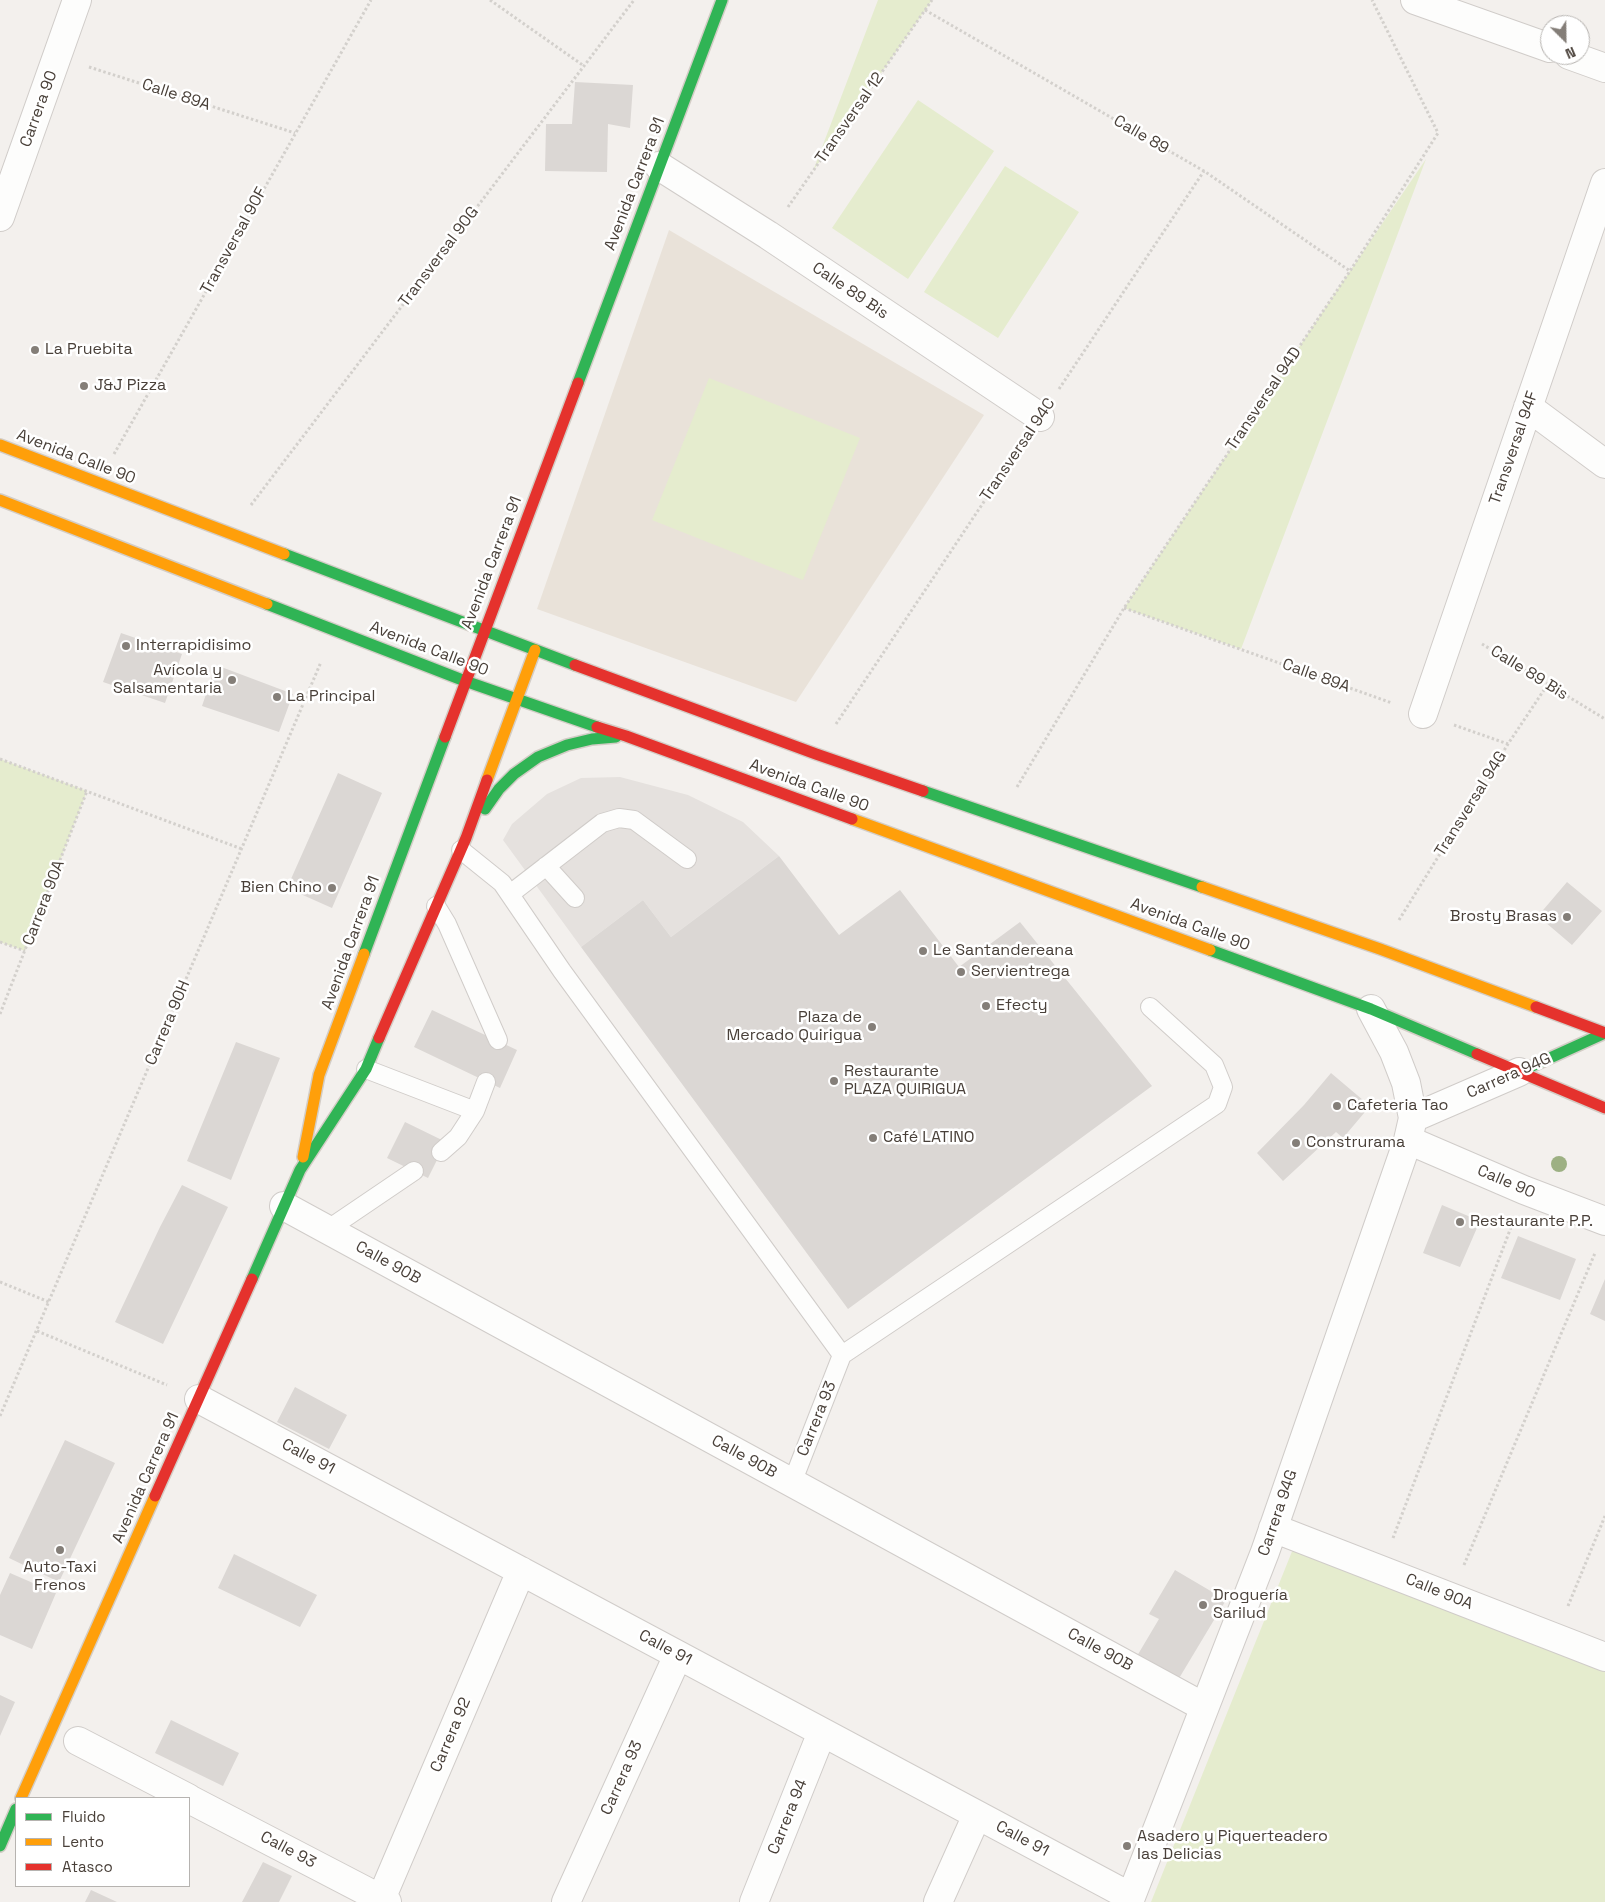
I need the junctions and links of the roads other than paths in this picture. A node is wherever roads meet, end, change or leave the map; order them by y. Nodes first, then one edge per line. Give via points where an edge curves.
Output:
1 (77, 0) edge
2 (722, 0) edge
3 (1415, 0) edge
4 (1540, 44) edge
5 (1590, 63) edge
6 (1605, 68) edge
7 (659, 166) junction
8 (1605, 183) edge
9 (0, 217) edge
10 (1528, 407) junction
11 (1040, 418) road end
12 (0, 445) edge
13 (1605, 464) edge
14 (0, 500) edge
15 (484, 631) junction
16 (535, 650) junction
17 (465, 681) junction
18 (517, 700) junction
19 (1422, 714) road end
20 (626, 736) junction
21 (464, 844) junction
22 (687, 859) dead end
23 (546, 866) junction
24 (510, 894) junction
25 (575, 898) dead end
26 (436, 906) junction
27 (1150, 1007) dead end
28 (1371, 1009) junction
29 (1605, 1033) edge
30 (498, 1040) dead end
31 (366, 1069) junction
32 (1519, 1072) junction
33 (486, 1082) dead end
34 (1605, 1108) edge
35 (475, 1111) junction
36 (1411, 1129) junction
37 (441, 1152) dead end
38 (300, 1170) junction
39 (414, 1171) dead end
40 (284, 1206) junction
41 (1605, 1221) edge
42 (327, 1230) junction
43 (842, 1355) junction
44 (200, 1399) junction
45 (792, 1483) junction
46 (1274, 1528) junction
47 (521, 1571) junction
48 (678, 1655) junction
49 (1605, 1657) edge
50 (1204, 1707) junction
51 (822, 1732) junction
52 (78, 1741) dead end
53 (21, 1797) edge
54 (186, 1797) edge
55 (190, 1799) edge
56 (15, 1811) edge
57 (977, 1815) junction
58 (0, 1846) edge
59 (1130, 1900) edge
60 (384, 1901) edge
61 (566, 1902) edge
62 (754, 1902) edge
63 (938, 1902) edge

1 - 9 street, Carrera 90
2 - 7 main road, Avenida Carrera 91
3 - 4 street
5 - 6 street
7 - 11 street, Calle 89 Bis via 768,235
7 - 15 main road, Avenida Carrera 91
8 - 10 street, Transversal 94F
10 - 13 street
10 - 19 street, Transversal 94F
12 - 15 main road, Avenida Calle 90
14 - 17 main road, Avenida Calle 90
15 - 16 main road, Avenida Calle 90
15 - 17 main road, Avenida Carrera 91
16 - 18 main road, Avenida Carrera 91
16 - 29 main road, Avenida Calle 90 via 816,754 1380,949
17 - 18 main road, Avenida Calle 90
17 - 38 main road, Avenida Carrera 91 via 319,1074
18 - 20 main road, Avenida Calle 90
18 - 21 main road, Avenida Carrera 91
20 - 21 main road via 566,745 538,757 499,789
20 - 28 main road, Avenida Calle 90
21 - 24 lane
21 - 26 main road, Avenida Carrera 91
22 - 23 lane via 634,820 619,818 602,823
23 - 24 lane
23 - 25 lane
24 - 43 lane via 568,979
26 - 30 lane via 448,924
26 - 31 main road, Avenida Carrera 91
27 - 43 lane via 1214,1065 1223,1087 1217,1104
28 - 32 main road, Avenida Calle 90
28 - 36 street via 1406,1083
29 - 32 main road, Carrera 94G
31 - 35 lane
31 - 38 main road, Avenida Carrera 91
32 - 34 main road, Avenida Calle 90
32 - 36 street, Carrera 94G
33 - 35 lane
35 - 37 lane via 458,1137
36 - 41 street, Calle 90 via 1524,1190
36 - 46 street, Carrera 94G
38 - 40 main road, Avenida Carrera 91
39 - 42 lane
40 - 42 street, Calle 90B
40 - 44 main road, Avenida Carrera 91
42 - 45 street, Calle 90B
43 - 45 lane, Carrera 93
44 - 47 street, Calle 91
44 - 53 main road, Avenida Carrera 91
45 - 50 street, Calle 90B
46 - 49 street, Calle 90A
46 - 50 street, Carrera 94G
47 - 48 street, Calle 91
47 - 60 street, Carrera 92
48 - 51 street, Calle 91
48 - 61 street, Carrera 93
50 - 59 street, Carrera 94G
51 - 57 street, Calle 91
51 - 62 street, Carrera 94
52 - 54 street, Calle 93
55 - 60 street, Calle 93
56 - 58 main road
57 - 59 street, Calle 91
57 - 63 street

